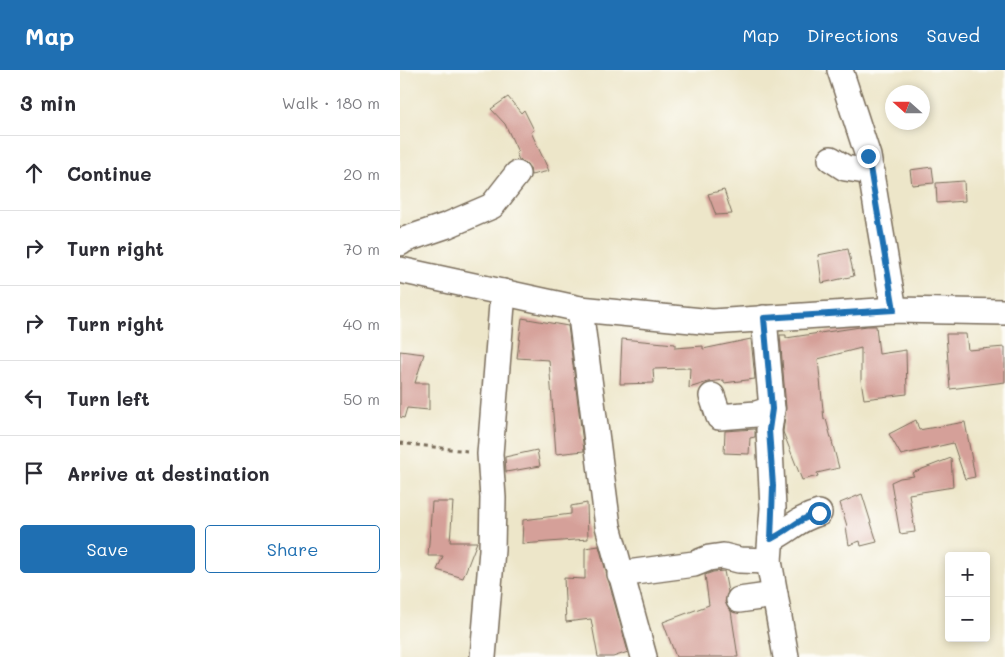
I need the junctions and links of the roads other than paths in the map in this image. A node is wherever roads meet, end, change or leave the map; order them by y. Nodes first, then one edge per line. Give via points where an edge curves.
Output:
1 (840, 70) edge
2 (831, 159) dead end
3 (872, 172) junction
4 (517, 174) dead end
5 (400, 243) edge
6 (400, 270) edge
7 (503, 292) junction
8 (580, 309) junction
9 (894, 310) junction
10 (1005, 312) edge
11 (764, 318) junction
12 (712, 396) dead end
13 (772, 409) junction
14 (819, 513) dead end
15 (770, 550) junction
16 (620, 574) junction
17 (776, 596) junction
18 (739, 600) dead end
19 (483, 657) edge
20 (644, 657) edge
21 (786, 657) edge

1 - 3 street
2 - 3 street via 845,168
3 - 9 street
4 - 5 street via 492,206
6 - 7 street
7 - 8 street
7 - 19 street via 490,454 492,550
8 - 11 street via 712,322
8 - 16 street via 608,526
9 - 10 street
9 - 11 street
11 - 13 street
12 - 13 street via 719,417 756,414
13 - 15 street via 769,430 773,486
14 - 15 street via 791,525
15 - 16 street via 739,560 723,556 694,564
15 - 17 street
16 - 20 street
17 - 18 street
17 - 21 street

